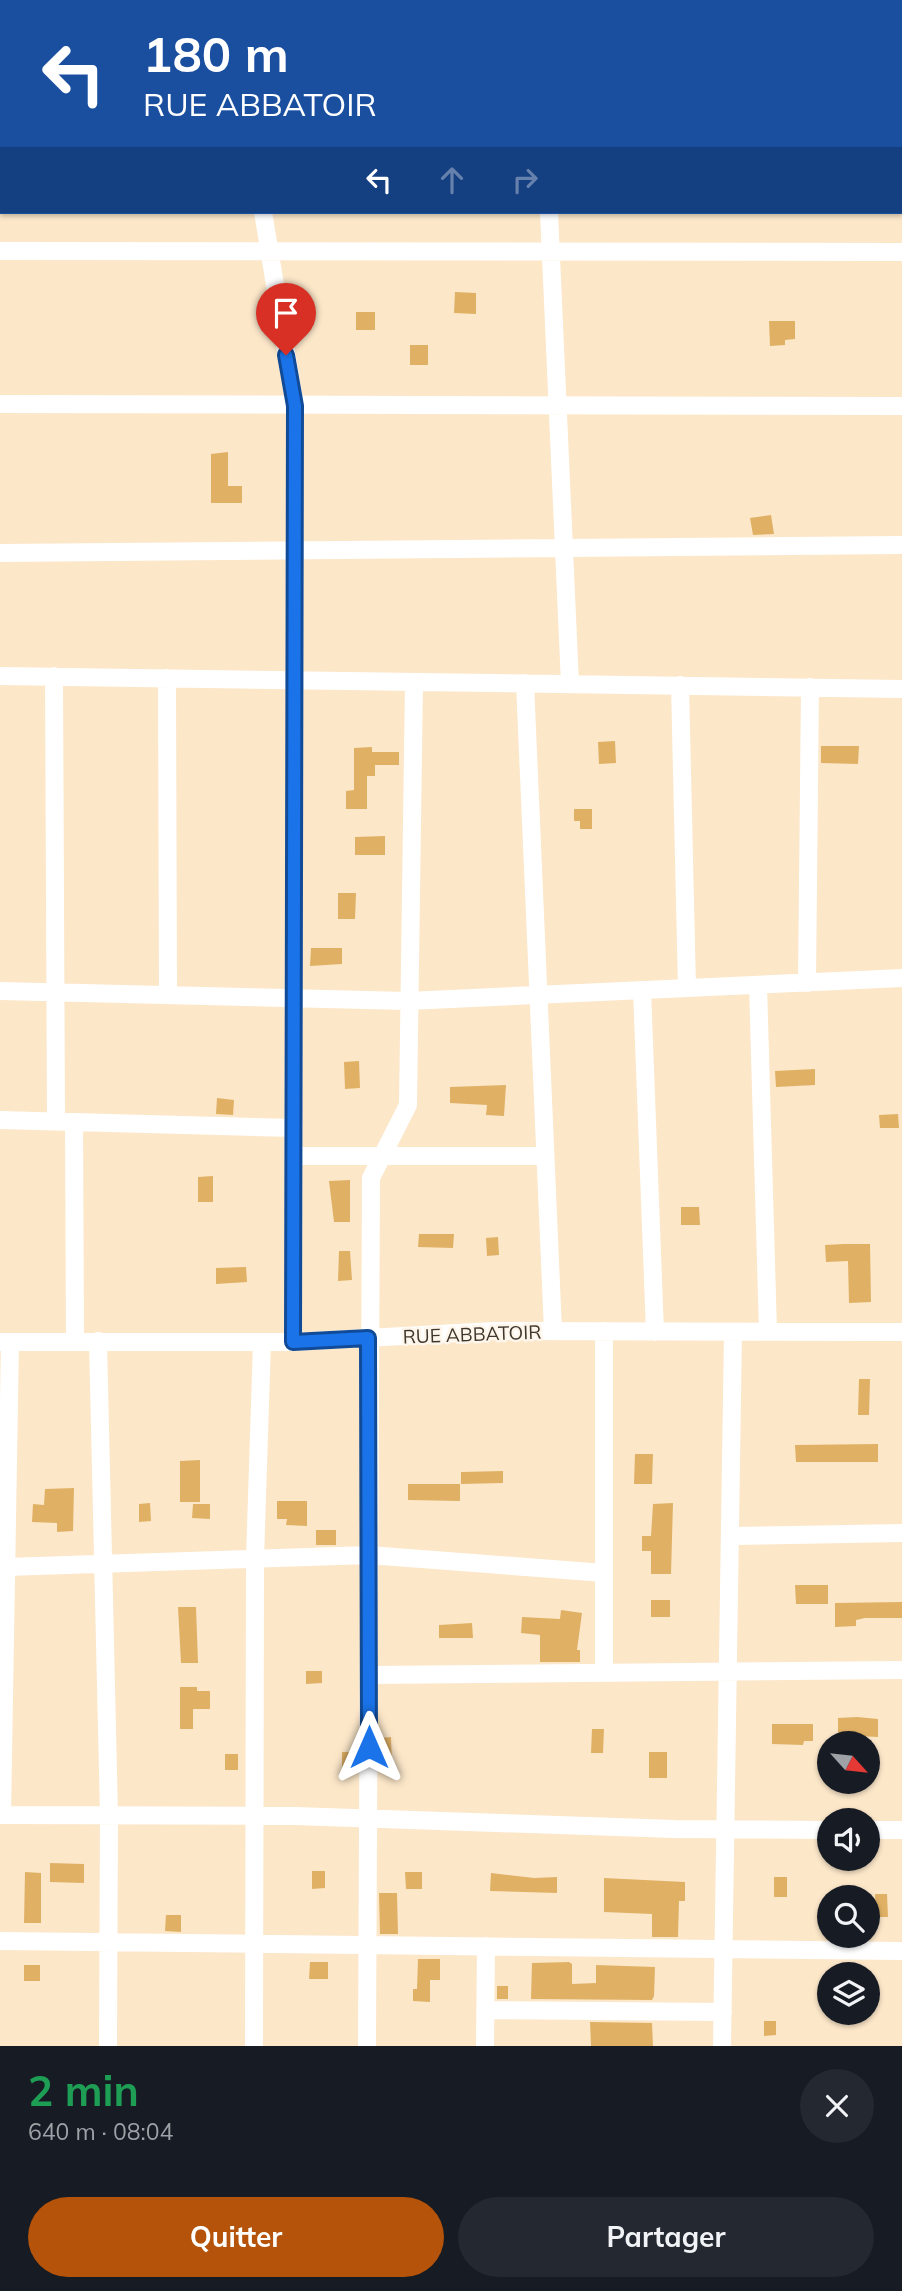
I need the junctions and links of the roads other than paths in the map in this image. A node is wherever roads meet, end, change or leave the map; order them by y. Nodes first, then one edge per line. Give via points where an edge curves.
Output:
1 (263, 214) edge
2 (549, 214) edge
3 (0, 251) edge
4 (902, 252) edge
5 (551, 253) junction
6 (268, 254) junction
7 (0, 404) edge
8 (295, 406) junction
9 (558, 406) junction
10 (902, 406) edge
11 (902, 545) edge
12 (564, 548) junction
13 (295, 550) junction
14 (0, 553) edge
15 (0, 676) edge
16 (54, 676) junction
17 (167, 678) junction
18 (295, 680) junction
19 (414, 682) junction
20 (526, 683) junction
21 (570, 684) junction
22 (680, 685) junction
23 (810, 687) junction
24 (902, 689) edge
25 (902, 978) edge
26 (807, 983) junction
27 (758, 985) junction
28 (687, 988) junction
29 (642, 990) junction
30 (0, 991) edge
31 (55, 992) junction
32 (168, 995) junction
33 (537, 995) junction
34 (294, 998) junction
35 (408, 1001) junction
36 (0, 1119) edge
37 (65, 1121) junction
38 (294, 1128) junction
39 (294, 1156) junction
40 (382, 1156) junction
41 (544, 1156) junction
42 (553, 1331) junction
43 (604, 1331) junction
44 (655, 1332) junction
45 (733, 1332) junction
46 (768, 1332) junction
47 (902, 1332) edge
48 (368, 1338) junction
49 (75, 1341) junction
50 (98, 1341) junction
51 (5, 1342) edge
52 (262, 1342) junction
53 (293, 1342) junction
54 (4, 1471) edge
55 (902, 1533) edge
56 (730, 1536) junction
57 (369, 1555) junction
58 (254, 1559) junction
59 (103, 1563) junction
60 (6, 1567) junction
61 (604, 1573) junction
62 (3, 1586) edge
63 (902, 1670) edge
64 (728, 1671) junction
65 (604, 1673) junction
66 (369, 1675) junction
67 (2, 1697) edge
68 (1, 1815) edge
69 (109, 1815) junction
70 (254, 1816) junction
71 (369, 1819) junction
72 (726, 1829) junction
73 (817, 1830) edge
74 (880, 1830) edge
75 (902, 1830) edge
76 (0, 1941) edge
77 (109, 1942) junction
78 (254, 1944) junction
79 (368, 1945) junction
80 (486, 1946) junction
81 (724, 1949) junction
82 (902, 1951) edge
83 (485, 2010) junction
84 (723, 2012) junction
85 (108, 2046) edge
86 (254, 2046) edge
87 (367, 2046) edge
88 (485, 2046) edge
89 (723, 2046) edge

1 - 6 street
2 - 5 street
3 - 6 street
4 - 5 street
5 - 6 street
5 - 9 street
6 - 8 street
7 - 8 street
8 - 9 street
8 - 13 street
9 - 10 street
9 - 12 street
11 - 12 street
12 - 13 street
12 - 21 street
13 - 14 street
13 - 18 street
15 - 16 street
16 - 17 street
16 - 31 street
17 - 18 street
17 - 32 street
18 - 19 street
18 - 34 street
19 - 20 street
19 - 35 street
20 - 21 street
20 - 33 street
21 - 22 street
22 - 23 street
22 - 28 street
23 - 24 street
23 - 26 street
25 - 26 street
26 - 27 street
27 - 28 street
27 - 46 street
28 - 29 street
29 - 33 street
29 - 44 street
30 - 31 street
31 - 32 street
31 - 37 street
32 - 34 street
33 - 35 street
33 - 41 street
34 - 35 street
34 - 38 street
35 - 40 street via 408,1105
36 - 37 street
37 - 38 street
37 - 49 street
38 - 39 street
39 - 40 street
39 - 53 street
40 - 41 street
40 - 48 street via 371,1178
41 - 42 street
42 - 43 street, RUE ABBATOIR
42 - 48 street, RUE ABBATOIR
43 - 44 street, RUE ABBATOIR
43 - 61 street
44 - 45 street, RUE ABBATOIR
45 - 46 street, RUE ABBATOIR
45 - 56 street
46 - 47 street, RUE ABBATOIR
48 - 53 street, RUE ABBATOIR
48 - 57 street
49 - 50 street, RUE ABBATOIR
49 - 51 street, RUE ABBATOIR
50 - 52 street, RUE ABBATOIR
50 - 59 street
51 - 54 street
52 - 53 street, RUE ABBATOIR
52 - 58 street
54 - 60 street
55 - 56 street
56 - 64 street
57 - 58 street
57 - 61 street
57 - 66 street
58 - 59 street
58 - 70 street
59 - 60 street
59 - 69 street
60 - 62 street
61 - 65 street
62 - 67 street
63 - 64 street
64 - 65 street
64 - 72 street
65 - 66 street
66 - 71 street
67 - 68 street
68 - 69 street
69 - 70 street
69 - 77 street
70 - 71 street
70 - 78 street
71 - 72 street
71 - 79 street
72 - 73 street
72 - 81 street
74 - 75 street
76 - 77 street
77 - 78 street
77 - 85 street
78 - 79 street
78 - 86 street
79 - 80 street
79 - 87 street
80 - 81 street
80 - 83 street
81 - 82 street
81 - 84 street
83 - 84 street
83 - 88 street
84 - 89 street

